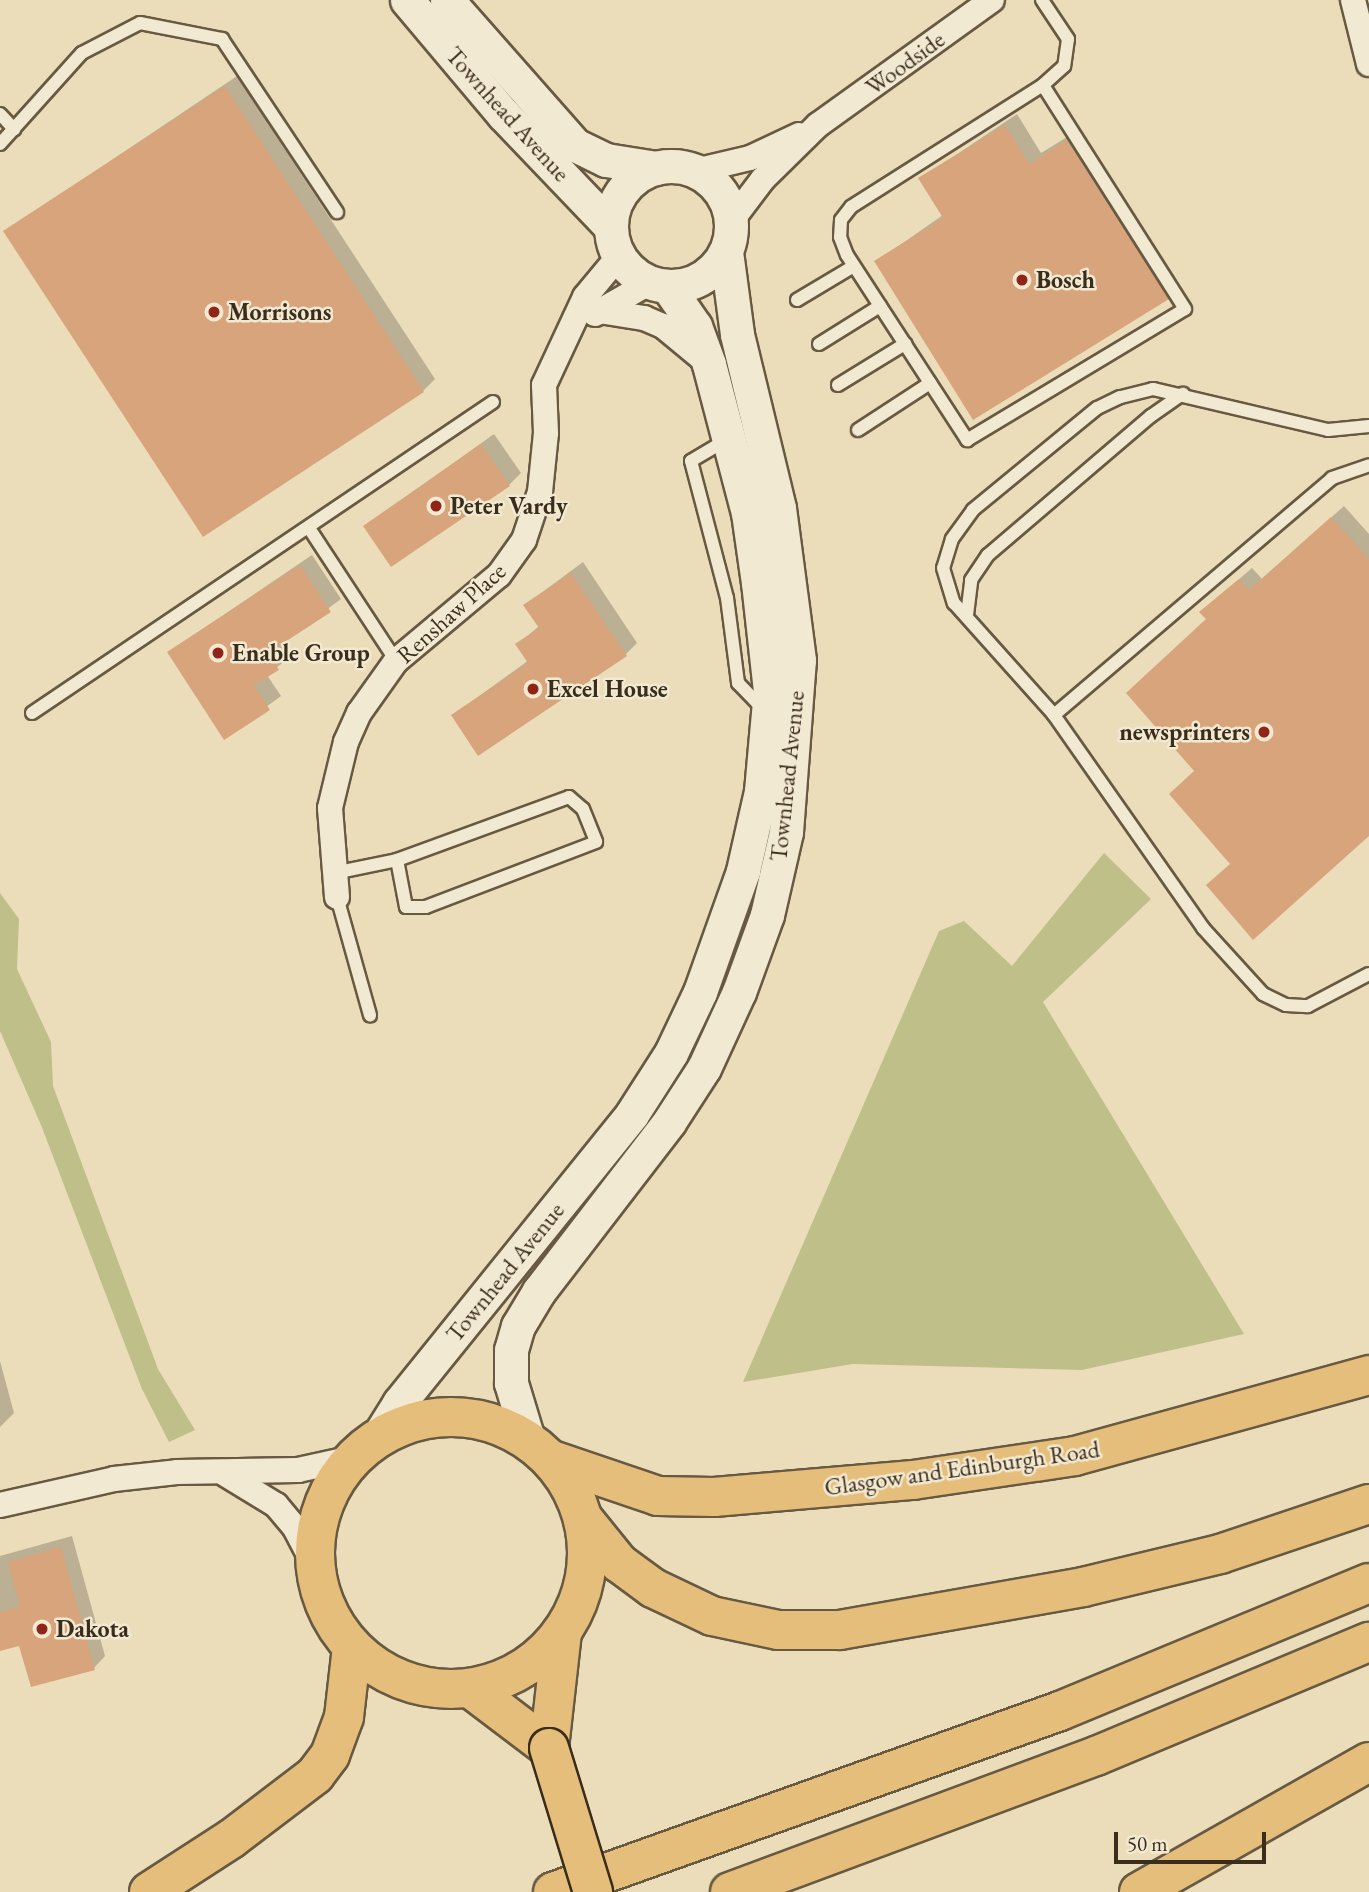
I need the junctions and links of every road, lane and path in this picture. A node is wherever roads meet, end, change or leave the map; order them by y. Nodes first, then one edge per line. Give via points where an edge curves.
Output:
1 (407, 0) edge
2 (447, 0) edge
3 (992, 0) edge
4 (1042, 0) edge
5 (1353, 0) edge
6 (1369, 64) edge
7 (1043, 85) junction
8 (0, 114) edge
9 (818, 125) junction
10 (14, 128) junction
11 (0, 144) edge
12 (656, 168) junction
13 (695, 171) junction
14 (337, 212) dead end
15 (729, 236) junction
16 (615, 242) junction
17 (854, 266) junction
18 (658, 285) junction
19 (797, 300) dead end
20 (880, 306) junction
21 (599, 311) junction
22 (570, 329) junction
23 (819, 344) dead end
24 (905, 344) junction
25 (709, 364) junction
26 (930, 383) junction
27 (838, 385) dead end
28 (1183, 394) junction
29 (493, 402) dead end
30 (1369, 426) edge
31 (858, 430) dead end
32 (1369, 466) edge
33 (309, 528) junction
34 (967, 615) junction
35 (396, 661) junction
36 (32, 713) dead end
37 (1054, 715) junction
38 (397, 860) junction
39 (336, 885) junction
40 (1369, 974) edge
41 (370, 1015) dead end
42 (1369, 1375) edge
43 (365, 1448) junction
44 (540, 1449) junction
45 (225, 1474) junction
46 (1369, 1504) edge
47 (0, 1505) edge
48 (585, 1521) junction
49 (316, 1568) junction
50 (1369, 1583) edge
51 (562, 1633) junction
52 (1369, 1642) edge
53 (352, 1647) junction
54 (470, 1688) junction
55 (549, 1748) junction
56 (1369, 1762) edge
57 (149, 1892) edge
58 (553, 1892) edge
59 (593, 1892) edge
60 (730, 1892) edge
61 (1139, 1892) edge

1 - 16 street, Townhead Avenue
2 - 12 street, Townhead Avenue via 575,145 606,160
3 - 9 street, Woodside
4 - 7 lane via 1068,39 1064,66
5 - 6 street
7 - 17 lane via 851,207 841,220 840,237
7 - 26 lane via 1185,309 967,440
8 - 10 lane
9 - 13 street, Woodside via 750,158
9 - 15 street, Woodside via 763,178
10 - 11 lane
10 - 14 lane via 82,53 140,23 222,39
12 - 13 street
12 - 16 street via 623,190
13 - 15 street via 720,191
15 - 18 street via 702,278
15 - 44 street, Townhead Avenue via 737,334 779,508 796,634 795,742 786,832 767,915 704,1068 518,1326 511,1350 511,1383
16 - 18 street
16 - 22 street, Renshaw Place
17 - 19 lane
17 - 20 lane
18 - 21 street
18 - 25 street, Townhead Avenue via 695,326
20 - 23 lane
20 - 24 lane
21 - 22 street
21 - 25 street via 663,326
22 - 35 street, Renshaw Place via 544,385 546,432 540,492 524,540 499,575
24 - 26 lane
24 - 27 lane
25 - 43 street, Townhead Avenue via 748,513 768,715 761,791 729,918 671,1053 632,1114
26 - 31 lane
28 - 30 lane via 1328,430
28 - 34 lane via 1150,416 988,555 971,580
28 - 34 lane via 1153,389 1097,408 973,510 952,539 943,568 947,591
29 - 33 lane
32 - 37 lane via 1332,478
33 - 35 lane
33 - 36 lane
34 - 37 lane
35 - 39 street, Renshaw Place via 359,713 346,742 330,808
37 - 40 lane via 1203,928 1263,994 1286,1005 1308,1006
38 - 38 lane via 569,797 583,809 596,842 426,906 406,907
38 - 39 lane
39 - 41 lane, Renshaw Place
42 - 44 highway, Glasgow and Edinburgh Road via 1075,1457 913,1480 715,1497 658,1496
43 - 44 highway, Glasgow and Edinburgh Road via 402,1425 453,1416 505,1426
43 - 45 street via 299,1469
43 - 49 highway via 322,1509
44 - 48 highway via 572,1489
45 - 47 street via 177,1472 114,1479
45 - 49 street via 276,1505 295,1528
46 - 48 highway via 1220,1554 1083,1587 840,1630 778,1630 712,1616 653,1588 619,1563
48 - 51 highway via 586,1579
49 - 53 highway via 327,1610
50 - 58 highway via 1060,1711
51 - 54 highway via 522,1670
51 - 55 highway
52 - 60 highway via 1096,1756
53 - 54 highway via 372,1664 406,1681 444,1689
53 - 57 highway via 344,1717 330,1755 316,1775 231,1839
54 - 55 highway
55 - 59 highway, bridge
56 - 61 highway

